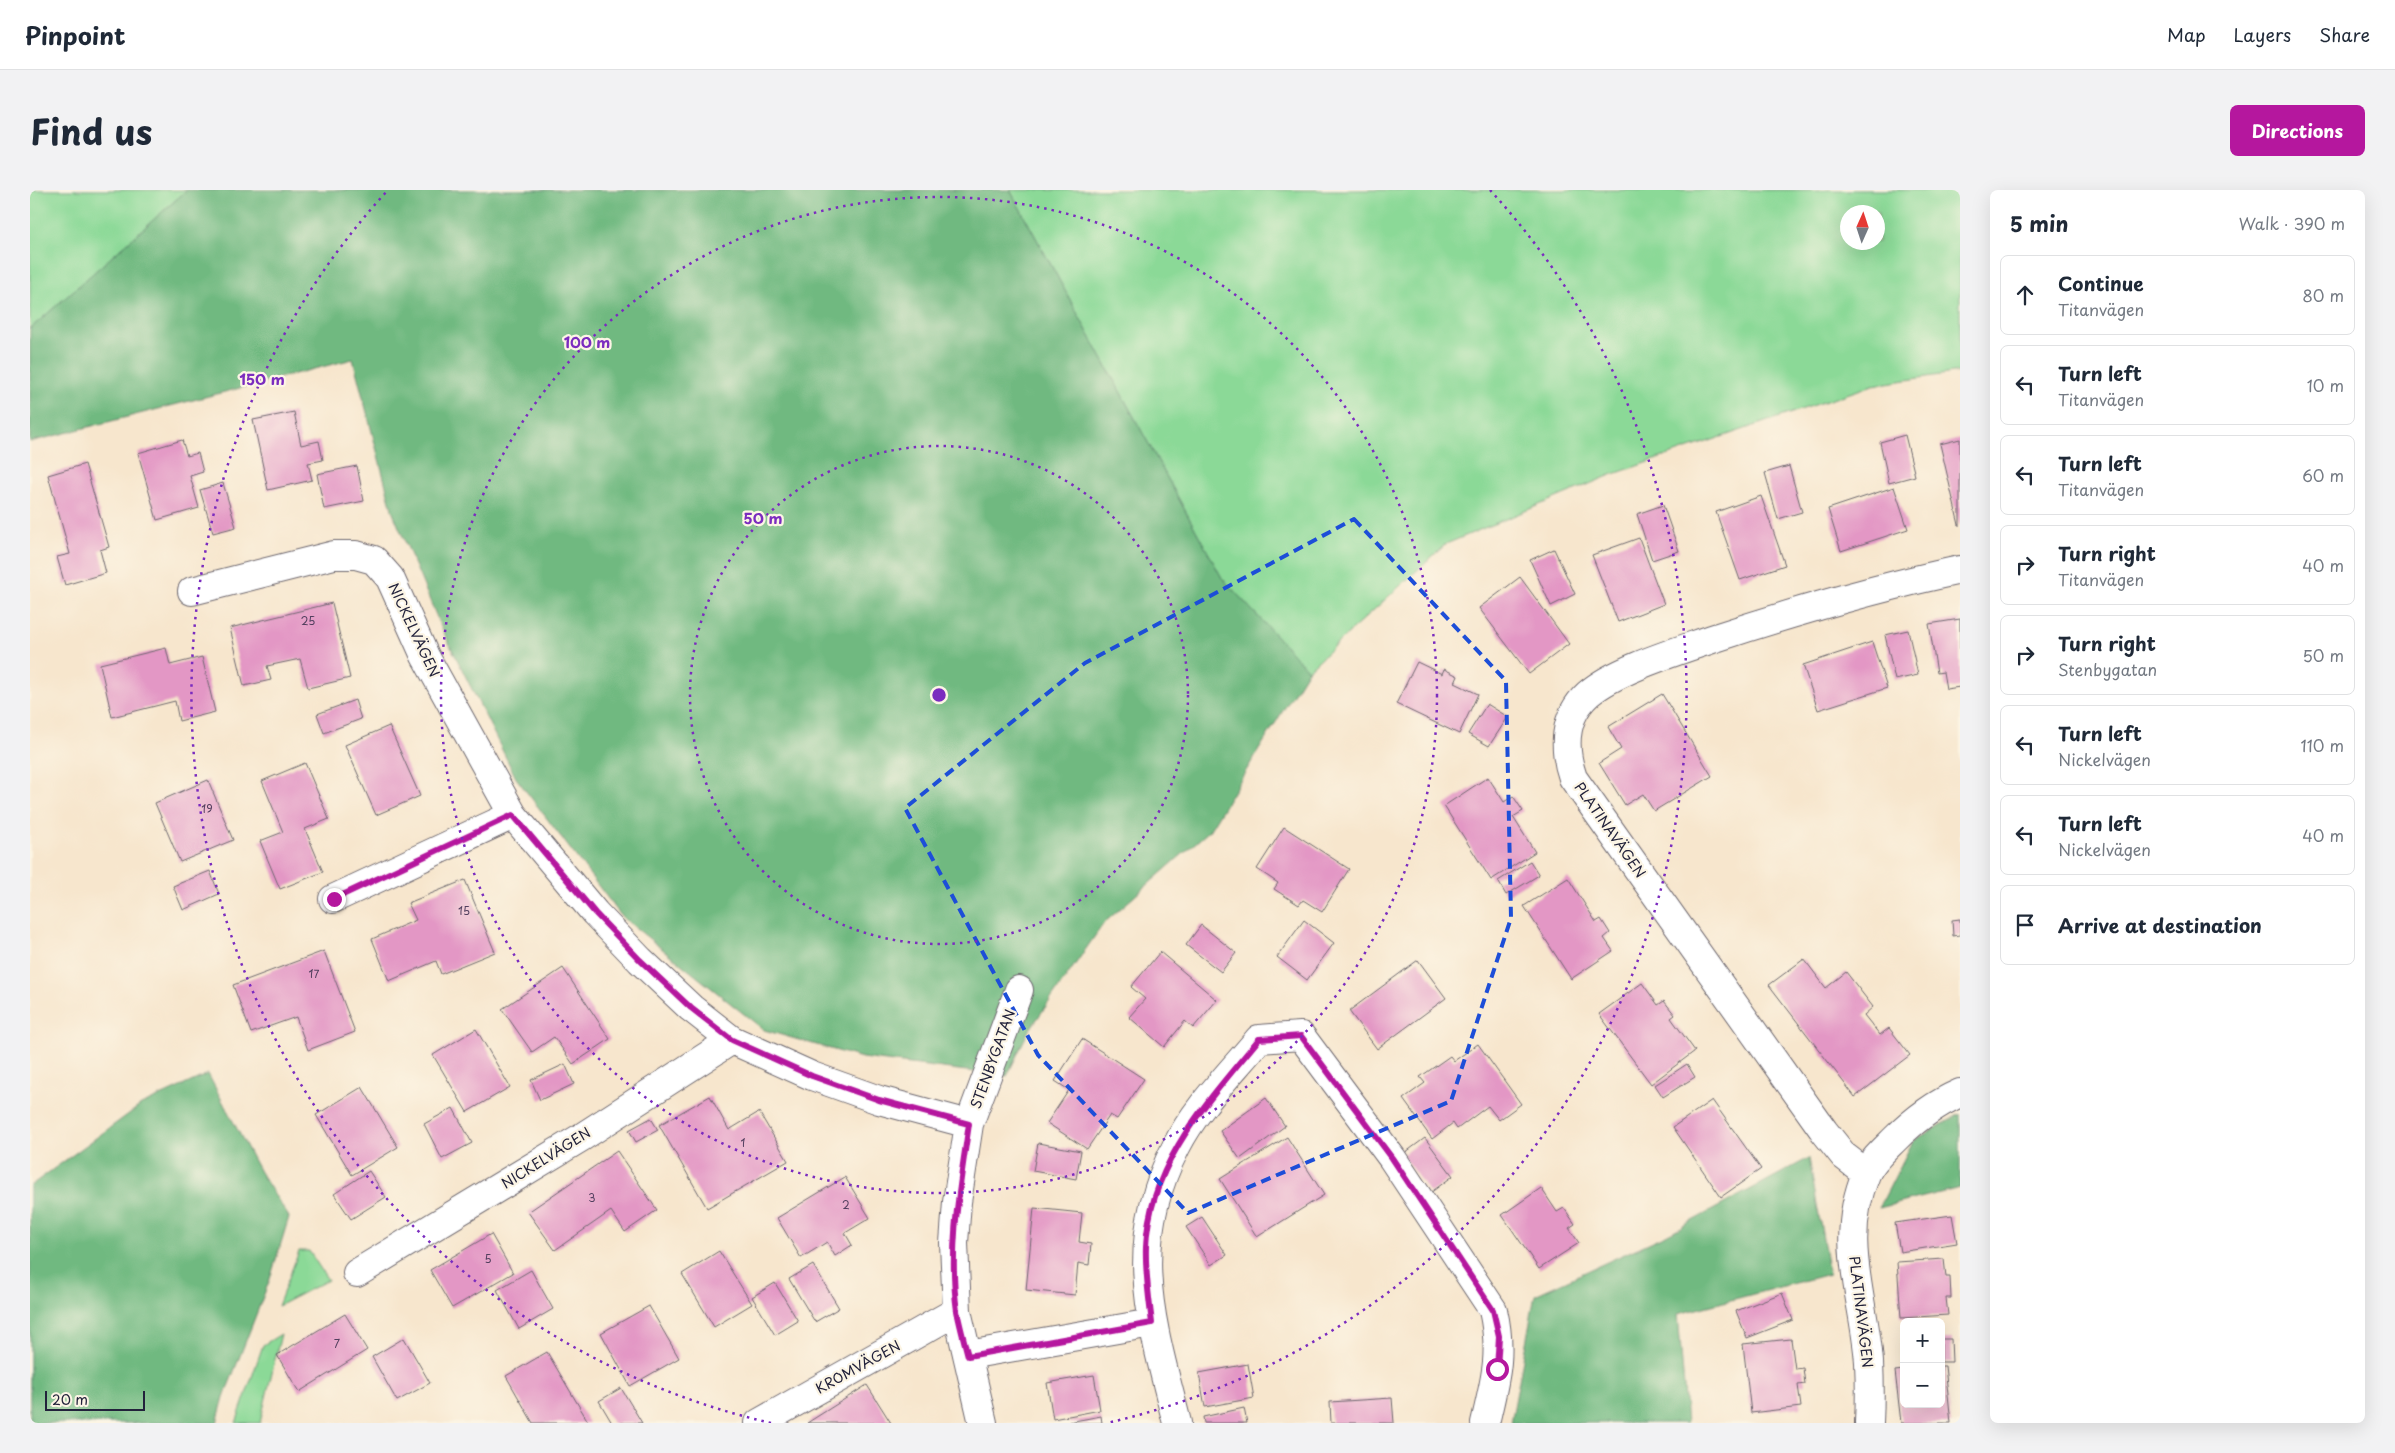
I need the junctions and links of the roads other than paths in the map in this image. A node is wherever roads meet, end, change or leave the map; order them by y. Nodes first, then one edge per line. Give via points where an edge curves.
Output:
1 (1960, 570) edge
2 (192, 591) dead end
3 (513, 815) junction
4 (334, 899) dead end
5 (1019, 990) dead end
6 (732, 1040) junction
7 (1960, 1093) edge
8 (969, 1124) junction
9 (1866, 1173) junction
10 (357, 1274) dead end
11 (957, 1311) junction
12 (1152, 1323) junction
13 (968, 1356) junction
14 (759, 1423) edge
15 (983, 1423) edge
16 (1177, 1423) edge
17 (1485, 1423) edge
18 (1870, 1423) edge

1 - 9 street, PLATINAVÄGEN via 1892,584 1817,605 1633,668 1588,694 1569,724 1566,742 1573,778 1824,1131 1844,1156
2 - 3 street, NICKELVÄGEN via 334,555 356,555 374,560 390,578 425,656
3 - 4 street
3 - 6 street, NICKELVÄGEN via 595,913 640,960 691,1008
5 - 8 street, STENBYGATAN
6 - 8 street, NICKELVÄGEN via 812,1076 879,1100
6 - 10 street, NICKELVÄGEN via 582,1137
7 - 9 street, PLATINAVÄGEN via 1908,1125
8 - 11 street, STENBYGATAN via 957,1202
9 - 18 street, PLATINAVÄGEN via 1857,1205 1853,1256 1869,1362
11 - 13 street, STENBYGATAN
11 - 14 street, KROMVÄGEN
12 - 13 street
12 - 16 street
12 - 17 street via 1146,1246 1152,1208 1176,1146 1196,1116 1259,1039 1301,1036 1392,1158 1493,1310 1499,1336 1497,1369
13 - 15 street, STENBYGATAN

